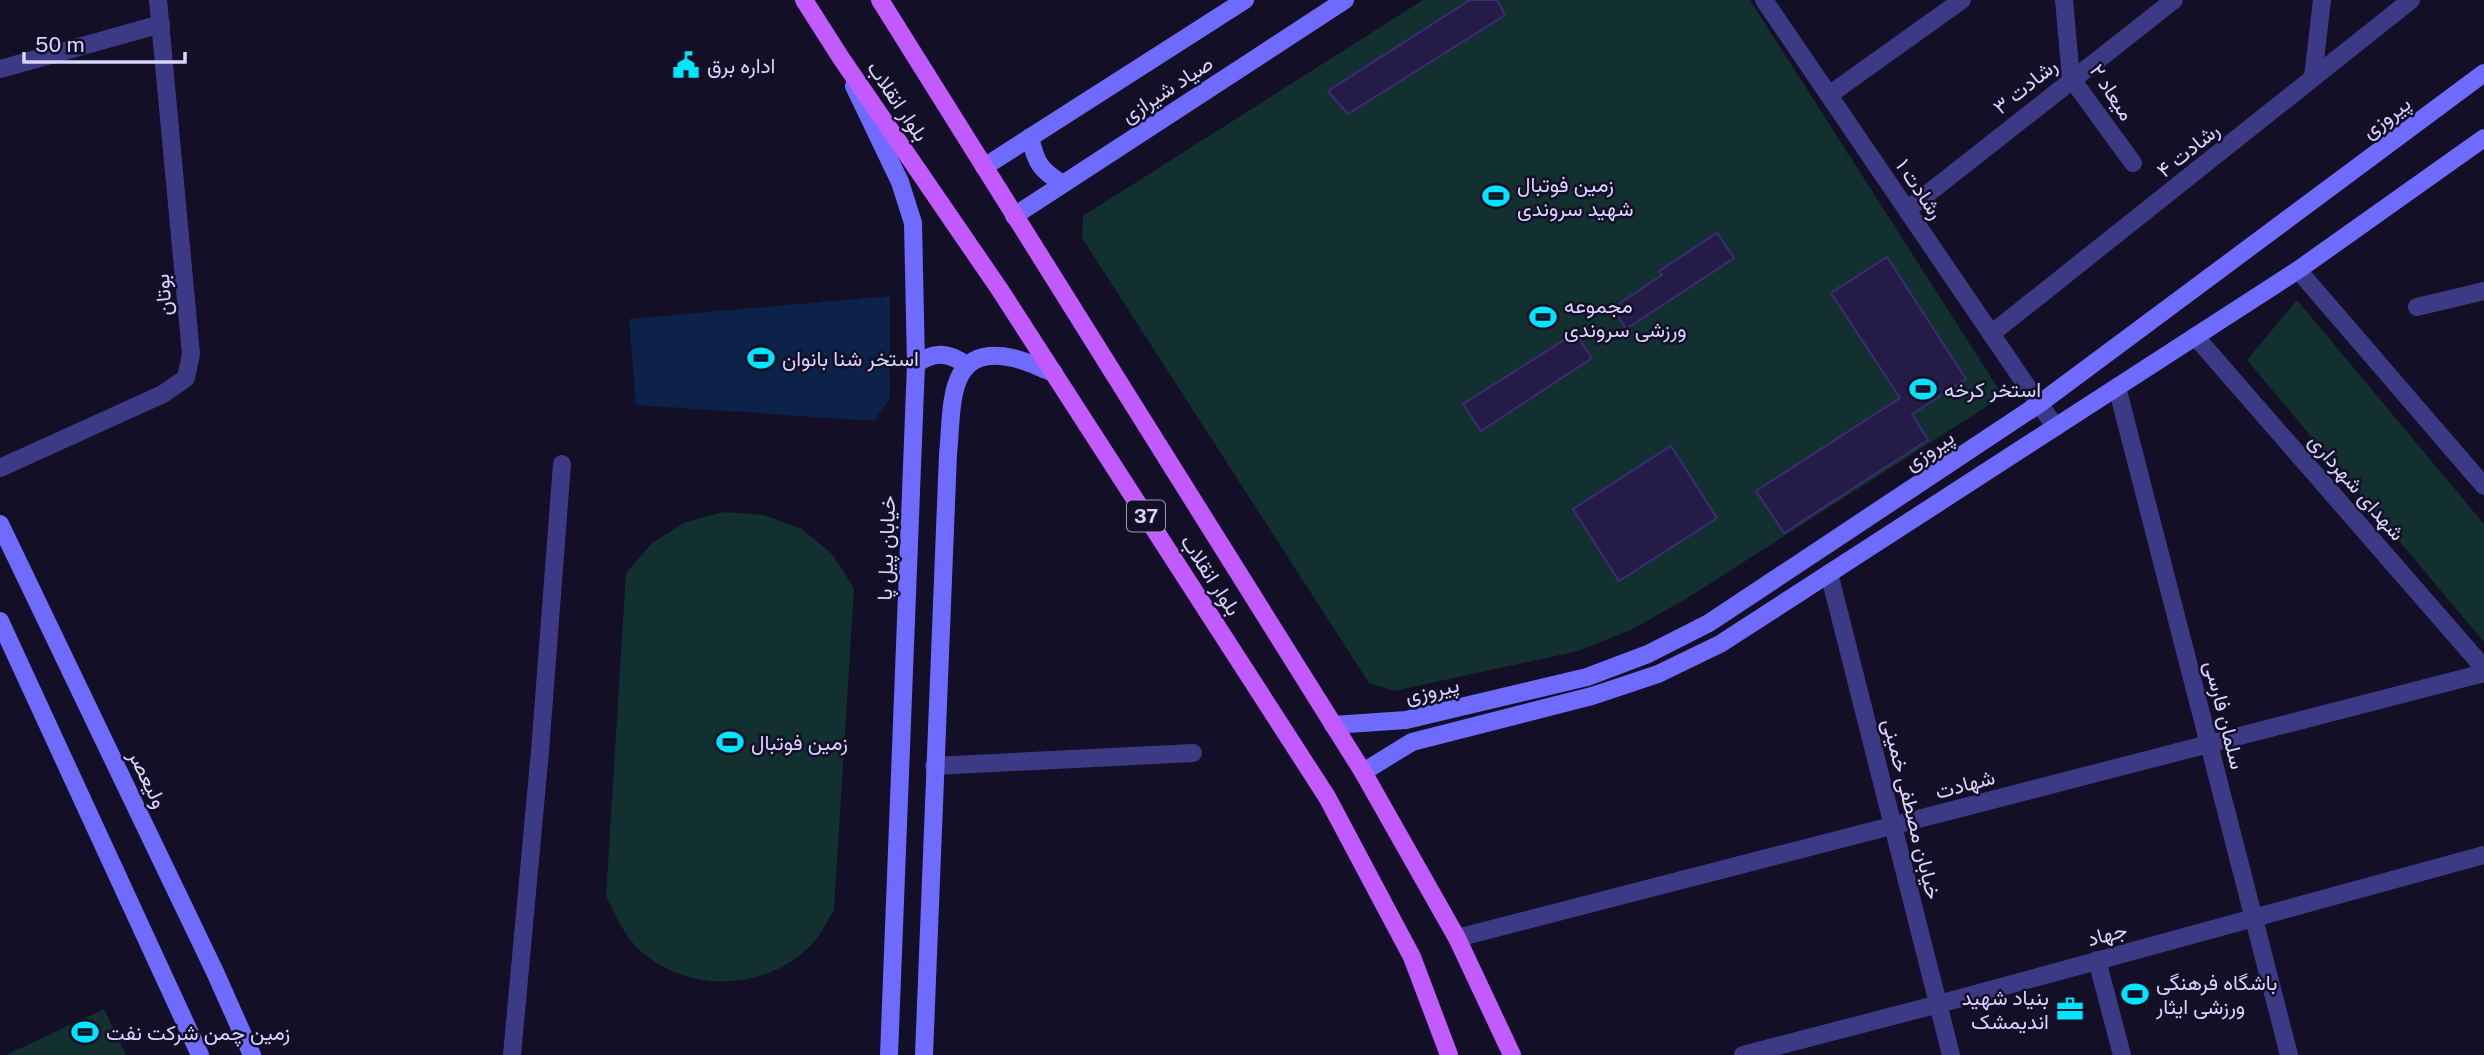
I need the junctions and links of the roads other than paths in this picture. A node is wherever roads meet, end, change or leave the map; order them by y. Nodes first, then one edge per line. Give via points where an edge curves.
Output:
1 (158, 0) edge
2 (880, 0) edge
3 (1245, 0) edge
4 (1345, 0) edge
5 (1764, 0) edge
6 (1962, 0) edge
7 (2064, 0) edge
8 (2174, 0) edge
9 (2322, 0) edge
10 (2412, 0) edge
11 (807, 2) edge
12 (161, 24) junction
13 (841, 58) junction
14 (0, 69) edge
15 (2484, 73) edge
16 (2314, 77) junction
17 (2071, 78) junction
18 (1829, 95) junction
19 (1030, 137) junction
20 (2484, 138) edge
21 (2133, 163) dead end
22 (984, 167) junction
23 (1063, 184) junction
24 (1907, 210) junction
25 (1014, 216) junction
26 (2298, 270) junction
27 (2484, 291) edge
28 (2417, 307) dead end
29 (1991, 334) junction
30 (2196, 336) junction
31 (916, 364) junction
32 (966, 365) junction
33 (1054, 373) junction
34 (2117, 387) junction
35 (2039, 404) junction
36 (2056, 427) junction
37 (562, 464) dead end
38 (0, 468) edge
39 (2484, 486) edge
40 (0, 524) edge
41 (1829, 573) junction
42 (0, 621) edge
43 (2484, 670) edge
44 (1333, 726) junction
45 (2209, 743) junction
46 (1194, 753) dead end
47 (934, 766) junction
48 (1363, 772) junction
49 (1893, 826) junction
50 (2484, 855) edge
51 (2254, 918) junction
52 (1457, 938) junction
53 (2097, 960) junction
54 (1938, 1004) junction
55 (200, 1055) edge
56 (252, 1055) edge
57 (512, 1055) edge
58 (889, 1055) edge
59 (924, 1055) edge
60 (1449, 1055) edge
61 (1512, 1055) edge
62 (1743, 1055) edge
63 (1951, 1055) edge
64 (2122, 1055) edge
65 (2289, 1055) edge

1 - 12 street, بوتان
2 - 22 main road, بلوار انقلاب / 37
3 - 19 main road, صیاد شیرازی
4 - 23 main road, صیاد شیرازی
5 - 18 street, رشادت ۱
6 - 18 street
7 - 17 street, میعاد ۲
8 - 17 street, رشادت ۳
9 - 16 street
10 - 16 street, رشادت ۴
11 - 13 main road, بلوار انقلاب / 37
12 - 14 street
12 - 38 street, بوتان via 191,354 186,378 140,405
13 - 31 main road, خیابان پیل پا via 900,182 914,223
13 - 33 main road, بلوار انقلاب / 37
15 - 35 main road, پیروزی
16 - 29 street, رشادت ۴
17 - 21 street, میعاد ۲
17 - 24 street, رشادت ۳
18 - 24 street, رشادت ۱
19 - 22 main road, صیاد شیرازی
19 - 23 main road via 1035,159 1045,173
20 - 26 main road
22 - 25 main road, بلوار انقلاب / 37
23 - 25 main road, صیاد شیرازی
24 - 29 street, رشادت ۱
25 - 44 main road, بلوار انقلاب / 37
26 - 30 main road
26 - 39 street
27 - 28 street
29 - 35 street, رشادت ۱
30 - 34 main road
30 - 43 street, شهدای شهرداری
31 - 32 main road via 925,357 947,354
31 - 58 main road, خیابان پیل پا
32 - 33 main road via 985,355 1013,358
32 - 47 main road via 956,380 948,454
33 - 60 main road, بلوار انقلاب / 37 via 1327,797 1412,957
34 - 36 main road
34 - 45 street, سلمان فارسی
35 - 36 street, رشادت ۱
35 - 44 main road, پیروزی via 1709,624 1648,654 1587,677 1406,720
36 - 41 main road
37 - 57 street
40 - 56 main road, ولیعصر
41 - 48 main road via 1720,644 1658,674 1592,696 1412,742
41 - 49 street, خیابان مصطفی خمینی
42 - 55 main road
43 - 45 street, شهادت
44 - 48 main road, بلوار انقلاب / 37
45 - 49 street, شهادت
45 - 51 street, سلمان فارسی
46 - 47 street
47 - 59 main road
48 - 52 main road, بلوار انقلاب / 37
49 - 52 street, شهادت
49 - 54 street, خیابان مصطفی خمینی
50 - 51 street, جهاد
51 - 53 street, جهاد
51 - 65 street, سلمان فارسی
52 - 61 main road, بلوار انقلاب / 37
53 - 54 street, جهاد
53 - 64 street
54 - 62 street, جهاد
54 - 63 street, خیابان مصطفی خمینی

